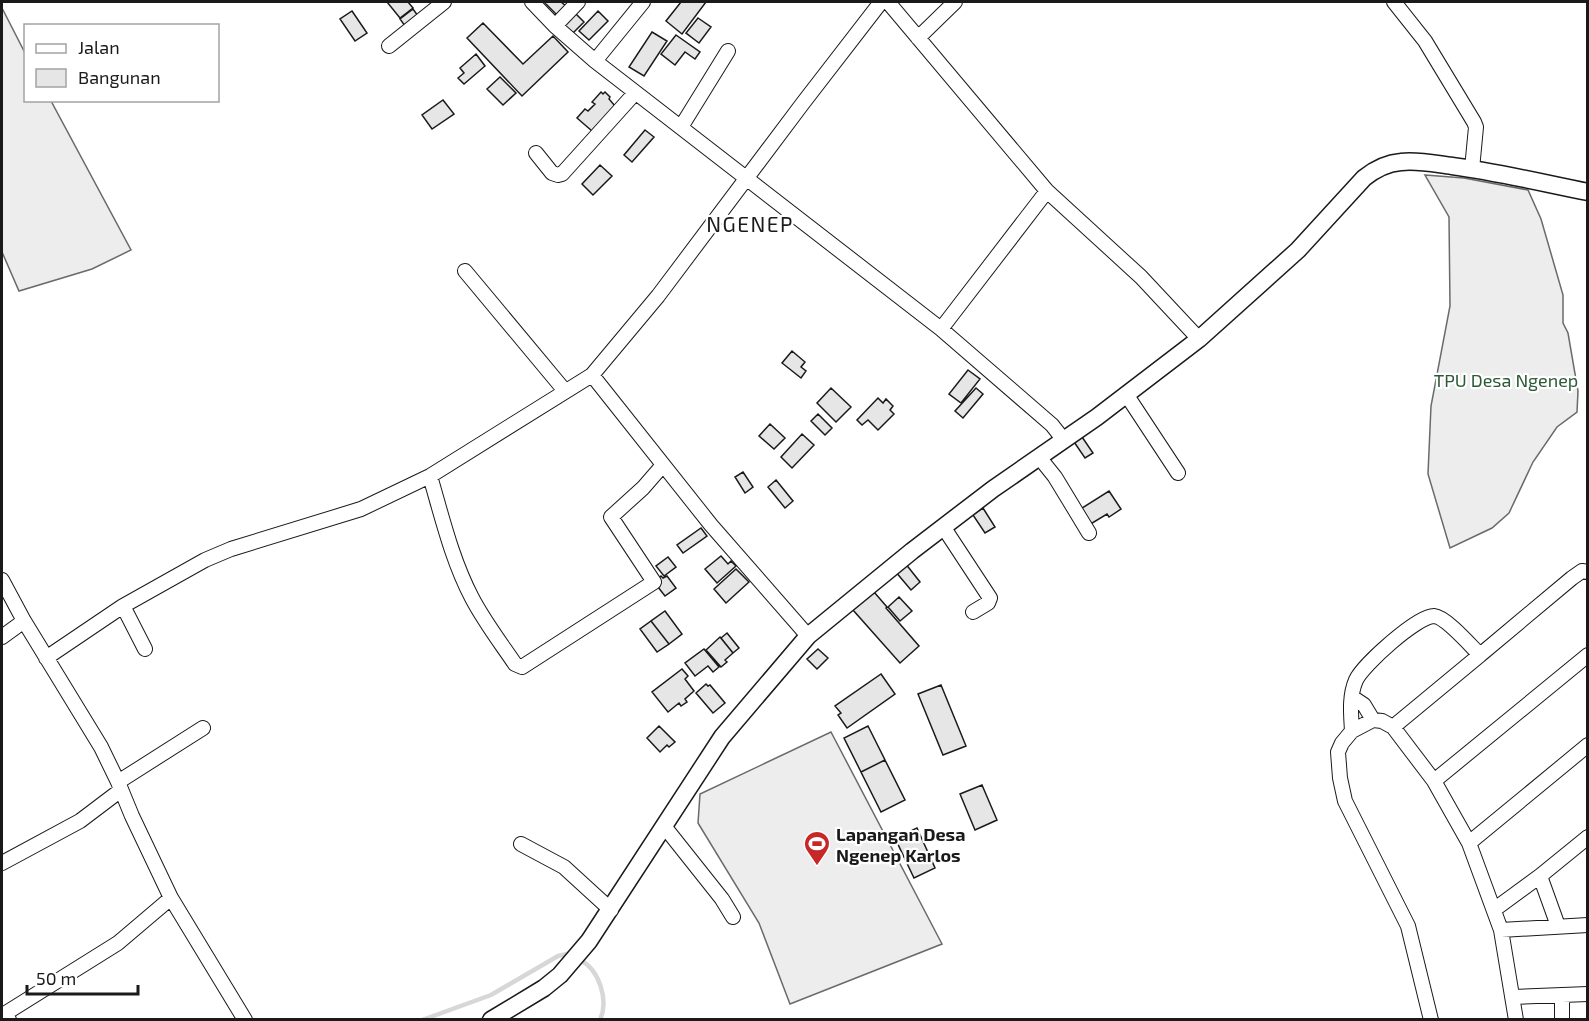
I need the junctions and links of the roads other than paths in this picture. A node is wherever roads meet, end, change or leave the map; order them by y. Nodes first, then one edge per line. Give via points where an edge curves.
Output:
1 (444, 2) edge
2 (532, 2) edge
3 (578, 2) edge
4 (643, 2) edge
5 (881, 2) edge
6 (888, 2) edge
7 (955, 2) edge
8 (1394, 2) edge
9 (555, 26) junction
10 (918, 38) junction
11 (389, 46) dead end
12 (728, 51) dead end
13 (595, 61) junction
14 (636, 93) junction
15 (681, 127) junction
16 (536, 153) dead end
17 (1472, 169) junction
18 (747, 177) junction
19 (1047, 192) junction
20 (1587, 192) edge
21 (465, 271) dead end
22 (941, 329) junction
23 (1199, 339) junction
24 (592, 375) junction
25 (565, 391) junction
26 (1126, 394) junction
27 (1063, 439) junction
28 (1039, 457) junction
29 (663, 465) junction
30 (1178, 473) dead end
31 (430, 476) junction
32 (944, 528) junction
33 (1089, 533) dead end
34 (1587, 572) edge
35 (2, 580) edge
36 (123, 606) junction
37 (974, 612) dead end
38 (24, 621) junction
39 (808, 636) junction
40 (2, 637) edge
41 (145, 650) dead end
42 (1480, 655) junction
43 (1587, 655) edge
44 (46, 658) junction
45 (1352, 697) junction
46 (1373, 720) junction
47 (1393, 727) junction
48 (203, 728) dead end
49 (1353, 731) junction
50 (1587, 745) edge
51 (1434, 781) junction
52 (119, 786) junction
53 (664, 826) junction
54 (1587, 837) edge
55 (1469, 843) junction
56 (521, 844) dead end
57 (2, 863) edge
58 (1540, 876) junction
59 (171, 898) junction
60 (1495, 909) junction
61 (610, 910) junction
62 (733, 917) dead end
63 (1587, 925) edge
64 (1557, 926) junction
65 (1501, 930) junction
66 (1587, 994) edge
67 (1562, 995) junction
68 (1512, 997) junction
69 (9, 1020) edge
70 (245, 1020) edge
71 (491, 1020) edge
72 (1431, 1020) edge
73 (1516, 1020) edge
74 (1562, 1020) edge

1 - 11 street
2 - 9 street
3 - 9 street
4 - 13 street
5 - 18 street
6 - 10 street
7 - 10 street
8 - 17 street via 1425,41 1474,122
9 - 13 street
10 - 19 street
12 - 15 street
13 - 14 street
14 - 15 street
14 - 16 street via 562,174 552,173
15 - 18 street
17 - 20 street
17 - 23 street via 1402,162 1372,172 1298,250
18 - 22 street
18 - 24 street via 658,296
19 - 22 street
19 - 23 street via 1141,277
21 - 25 street
22 - 27 street via 1052,425
23 - 26 street
24 - 25 street
24 - 29 street
25 - 31 street
26 - 27 street
26 - 30 street
27 - 28 street
28 - 32 street
28 - 33 street
29 - 31 street via 612,517 654,582 522,667 515,664 468,590
29 - 39 street
31 - 36 street via 361,509 212,556
32 - 37 street via 990,598
32 - 39 street
34 - 42 street via 1572,578
35 - 38 street
36 - 41 street
36 - 44 street
38 - 40 street
38 - 44 street
39 - 53 street via 722,737
42 - 45 street via 1440,618 1432,616 1402,634 1366,667 1355,682
42 - 47 street
43 - 51 street
44 - 52 street via 96,737
45 - 46 street via 1364,705
45 - 49 street
46 - 47 street
46 - 49 street
47 - 51 street
48 - 52 street
49 - 72 street via 1338,752 1345,801 1404,918
50 - 55 street
51 - 55 street
52 - 57 street via 80,821
52 - 59 street
53 - 61 street
53 - 62 street
54 - 58 street
55 - 60 street
56 - 61 street via 564,867
58 - 60 street
58 - 64 street
59 - 69 street via 118,943 6,1012
59 - 70 street
60 - 65 street
61 - 71 street via 560,975
63 - 64 street
64 - 65 street
65 - 68 street
66 - 67 street
67 - 68 street
67 - 74 street
68 - 73 street

